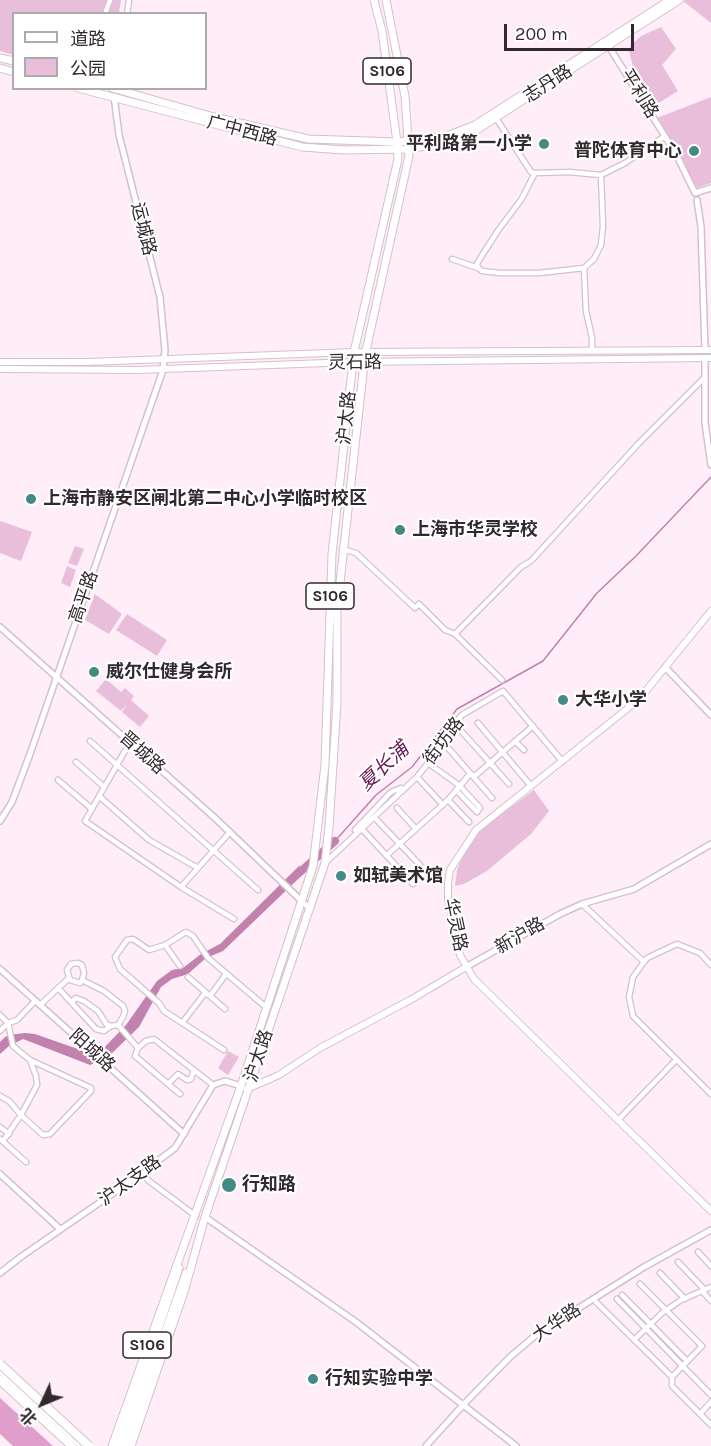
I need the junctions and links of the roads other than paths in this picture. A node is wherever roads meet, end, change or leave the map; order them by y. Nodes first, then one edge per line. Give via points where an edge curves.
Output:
1 (374, 0) edge
2 (386, 0) edge
3 (670, 0) edge
4 (679, 0) edge
5 (607, 43) junction
6 (85, 90) edge
7 (114, 90) edge
8 (118, 90) edge
9 (114, 98) junction
10 (495, 118) junction
11 (665, 136) junction
12 (408, 145) junction
13 (397, 146) junction
14 (535, 173) junction
15 (601, 175) junction
16 (711, 188) edge
17 (695, 193) junction
18 (697, 200) joint
19 (452, 260) dead end
20 (584, 267) junction
21 (478, 268) junction
22 (708, 350) edge
23 (354, 352) junction
24 (365, 352) junction
25 (592, 352) junction
26 (708, 358) edge
27 (164, 359) junction
28 (0, 362) edge
29 (353, 362) junction
30 (364, 363) junction
31 (0, 369) edge
32 (163, 370) junction
33 (705, 377) junction
34 (711, 465) edge
35 (342, 549) junction
36 (711, 611) edge
37 (0, 627) edge
38 (455, 634) junction
39 (665, 667) junction
40 (56, 676) junction
41 (502, 680) dead end
42 (711, 715) edge
43 (454, 723) junction
44 (478, 723) dead end
45 (533, 726) junction
46 (90, 741) dead end
47 (515, 741) junction
48 (130, 742) junction
49 (449, 749) dead end
50 (524, 750) dead end
51 (503, 752) junction
52 (562, 761) junction
53 (76, 762) dead end
54 (428, 763) junction
55 (490, 763) junction
56 (117, 764) junction
57 (472, 775) junction
58 (417, 777) junction
59 (58, 780) dead end
60 (509, 784) dead end
61 (531, 786) junction
62 (104, 787) junction
63 (404, 787) junction
64 (458, 788) junction
65 (99, 796) junction
66 (492, 798) dead end
67 (448, 800) junction
68 (443, 805) junction
69 (92, 808) junction
70 (397, 808) dead end
71 (374, 817) junction
72 (0, 821) edge
73 (469, 822) dead end
74 (362, 828) junction
75 (416, 829) junction
76 (230, 832) junction
77 (351, 837) junction
78 (400, 844) junction
79 (711, 844) edge
80 (215, 849) junction
81 (387, 855) junction
82 (325, 863) junction
83 (420, 865) dead end
84 (198, 868) junction
85 (413, 884) dead end
86 (181, 887) junction
87 (258, 890) dead end
88 (302, 901) junction
89 (582, 904) junction
90 (309, 908) junction
91 (234, 919) dead end
92 (165, 945) junction
93 (644, 962) junction
94 (711, 965) edge
95 (180, 966) dead end
96 (466, 967) junction
97 (0, 969) edge
98 (226, 974) junction
99 (188, 977) dead end
100 (69, 978) junction
101 (82, 980) junction
102 (58, 988) junction
103 (208, 995) junction
104 (71, 1002) junction
105 (37, 1003) junction
106 (267, 1008) junction
107 (225, 1009) dead end
108 (0, 1015) edge
109 (8, 1023) junction
110 (182, 1023) junction
111 (111, 1026) junction
112 (119, 1026) junction
113 (0, 1031) edge
114 (138, 1048) junction
115 (224, 1050) dead end
116 (135, 1056) junction
117 (130, 1059) dead end
118 (30, 1060) junction
119 (676, 1060) junction
120 (194, 1070) junction
121 (168, 1084) junction
122 (213, 1085) junction
123 (241, 1086) junction
124 (249, 1089) junction
125 (180, 1094) dead end
126 (711, 1094) edge
127 (0, 1096) edge
128 (21, 1115) junction
129 (618, 1120) junction
130 (0, 1126) edge
131 (9, 1134) junction
132 (184, 1134) junction
133 (2, 1140) edge
134 (26, 1162) dead end
135 (142, 1173) junction
136 (0, 1174) edge
137 (711, 1211) edge
138 (196, 1216) junction
139 (205, 1217) junction
140 (60, 1229) junction
141 (711, 1230) edge
142 (185, 1245) junction
143 (196, 1250) junction
144 (698, 1252) dead end
145 (678, 1262) dead end
146 (711, 1266) edge
147 (0, 1273) edge
148 (660, 1273) dead end
149 (640, 1284) dead end
150 (711, 1287) edge
151 (703, 1291) junction
152 (619, 1297) dead end
153 (685, 1299) junction
154 (711, 1301) edge
155 (596, 1302) dead end
156 (666, 1310) junction
157 (648, 1326) junction
158 (634, 1340) junction
159 (0, 1362) edge
160 (685, 1363) junction
161 (1, 1377) edge
162 (672, 1377) junction
163 (22, 1381) junction
164 (711, 1395) edge
165 (711, 1402) edge
166 (464, 1404) junction
167 (49, 1406) junction
168 (700, 1414) junction
169 (60, 1425) junction
170 (711, 1425) edge
171 (70, 1446) edge
172 (77, 1446) edge
173 (83, 1446) edge
174 (91, 1446) edge
175 (112, 1446) edge
176 (119, 1446) edge
177 (125, 1446) edge
178 (131, 1446) edge
179 (426, 1446) edge
180 (516, 1446) edge

1 - 13 main road, 沪太路 / S106 via 382,31
2 - 12 main road, 沪太路 / S106 via 405,96
3 - 5 main road, 志丹路
4 - 5 main road, 志丹路
5 - 10 main road, 志丹路
5 - 11 street, 平利路
5 - 12 main road, 志丹路 via 475,125
6 - 9 main road, 广中西路
7 - 9 street, 运城路
8 - 13 main road, 广中西路 via 308,139
9 - 13 main road, 广中西路 via 302,147 344,150
9 - 27 street, 运城路 via 119,135 160,297
10 - 12 main road, 志丹路 via 447,142
10 - 14 street
11 - 15 street
11 - 17 street, 平利路
12 - 13 main road, 广中西路
12 - 24 main road, 沪太路 / S106
13 - 23 main road, 沪太路 / S106 via 398,159
14 - 15 street
14 - 21 street via 481,257
15 - 20 street via 601,245 594,259
16 - 17 street
17 - 18 street, 平利路
18 - 22 street, 平利路
19 - 21 street
20 - 21 street via 517,274
20 - 25 street
22 - 25 main road, 灵石路
22 - 26 street, 平利路
23 - 24 main road, 灵石路
23 - 27 main road, 灵石路
23 - 29 main road, 沪太路 / S106
24 - 25 main road, 灵石路
24 - 30 main road, 沪太路 / S106
26 - 30 main road, 灵石路
26 - 33 street, 平利路
27 - 28 main road, 灵石路
27 - 32 street, 运城路
29 - 30 main road, 灵石路
29 - 32 main road, 灵石路
29 - 88 main road, 沪太路 / S106 via 332,555 325,765 313,866
30 - 35 main road, 沪太路 / S106
31 - 32 main road, 灵石路
32 - 40 street, 高平路
33 - 34 street, 平利路 via 705,423
33 - 38 street via 531,561
35 - 38 street via 356,553 415,608 418,604 445,630
35 - 82 main road, 沪太路 / S106 via 337,610 338,703
36 - 39 main road, 华灵路
37 - 40 street, 晋城路
38 - 41 street
39 - 42 street
39 - 52 main road, 华灵路 via 627,709
40 - 48 street, 晋城路
40 - 72 street, 高平路 via 12,802
43 - 45 street, 街坊路 via 503,691
43 - 54 street, 街坊路
43 - 55 street
44 - 51 street
45 - 47 street
45 - 52 street, 街坊路
46 - 56 street
47 - 50 street
47 - 51 street
48 - 56 street
48 - 76 street, 晋城路
49 - 57 street
51 - 55 street
51 - 61 street
52 - 61 main road, 华灵路
53 - 62 street
54 - 58 street, 街坊路
54 - 64 street
55 - 57 street
55 - 60 street
56 - 62 street
56 - 80 street
57 - 64 street
57 - 66 street
58 - 63 street, 街坊路
58 - 68 street
59 - 69 street
61 - 96 main road, 华灵路 via 476,830 450,870 448,898
62 - 65 street
63 - 71 street, 街坊路
63 - 77 street via 385,798
64 - 64 street via 477,812 480,808
64 - 67 street
65 - 69 street
65 - 84 street via 149,840
67 - 68 street
67 - 73 street
68 - 75 street
69 - 86 street via 85,821
70 - 75 street
71 - 74 street, 街坊路
71 - 78 street
74 - 77 street, 街坊路
74 - 81 street
75 - 78 street
76 - 80 street
76 - 88 street, 晋城路
77 - 82 street, 街坊路
78 - 81 street
78 - 83 street
79 - 89 street, 新沪路 via 634,889
80 - 84 street
80 - 87 street
81 - 85 street
82 - 90 main road, 沪太路 / S106
84 - 86 street
86 - 91 street
88 - 90 street
88 - 106 main road, 沪太路 / S106
89 - 93 street
89 - 96 street, 新沪路
90 - 124 main road, 沪太路 / S106
92 - 95 street
92 - 98 street via 186,932
92 - 110 street via 149,950 133,939 127,940 115,957 120,969
93 - 94 street via 677,944 700,953
93 - 119 street via 633,977 628,997 633,1016
96 - 124 main road, 新沪路
96 - 129 main road, 华灵路
97 - 105 street, 阳城路
98 - 103 street
98 - 106 street
99 - 103 street
100 - 101 street via 75,983
100 - 101 street via 67,970 78,963 84,969
100 - 102 street
101 - 112 street via 123,1006
102 - 104 street
102 - 105 street
103 - 107 street
103 - 110 street
104 - 111 street via 79,999 89,1004
104 - 111 street via 96,1029 104,1031
105 - 109 street
105 - 132 street, 阳城路
106 - 123 main road, 沪太路 / S106
108 - 109 street
109 - 113 street
109 - 118 street via 13,1046
110 - 115 street
111 - 112 street
112 - 114 street
114 - 116 street
114 - 120 street via 154,1039
116 - 117 street
116 - 121 street
118 - 128 street via 37,1085
118 - 128 street via 91,1091 50,1134 43,1135
119 - 126 street
119 - 129 street
120 - 121 street via 190,1079 178,1074
120 - 122 street
121 - 125 street
122 - 123 street via 225,1081
122 - 132 street, 沪太支路
123 - 124 main road
123 - 138 main road, 沪太路 / S106
124 - 139 main road, 沪太路 / S106
127 - 128 street
128 - 131 street
129 - 137 main road, 华灵路
130 - 131 street
131 - 133 street
132 - 135 street, 沪太支路 via 175,1148
133 - 134 street
135 - 138 street
135 - 140 street, 沪太支路
136 - 140 street
138 - 142 main road, 沪太路 / S106
139 - 143 main road, 沪太路 / S106
139 - 166 street via 323,1297
140 - 147 street, 沪太支路
141 - 166 street, 大华路 via 536,1335
142 - 175 main road, 沪太路 / S106
142 - 176 main road, 沪太路 / S106
143 - 177 main road, 沪太路 / S106 via 178,1290
143 - 178 main road, 沪太路 / S106
144 - 146 street
145 - 151 street
148 - 153 street
149 - 156 street
150 - 151 street
151 - 153 street
151 - 154 street
152 - 157 street
153 - 156 street
155 - 158 street
156 - 157 street
156 - 160 street via 702,1346
157 - 158 street
157 - 160 street
158 - 162 street
159 - 163 main road
159 - 174 highway, bridge
160 - 162 street
160 - 164 street
161 - 163 main road
161 - 169 main road
161 - 171 highway
161 - 172 main road
162 - 168 street via 672,1386
163 - 167 main road
165 - 168 street
166 - 179 street, 大华路
166 - 180 street
167 - 169 main road
167 - 174 main road
168 - 170 street
169 - 173 main road

